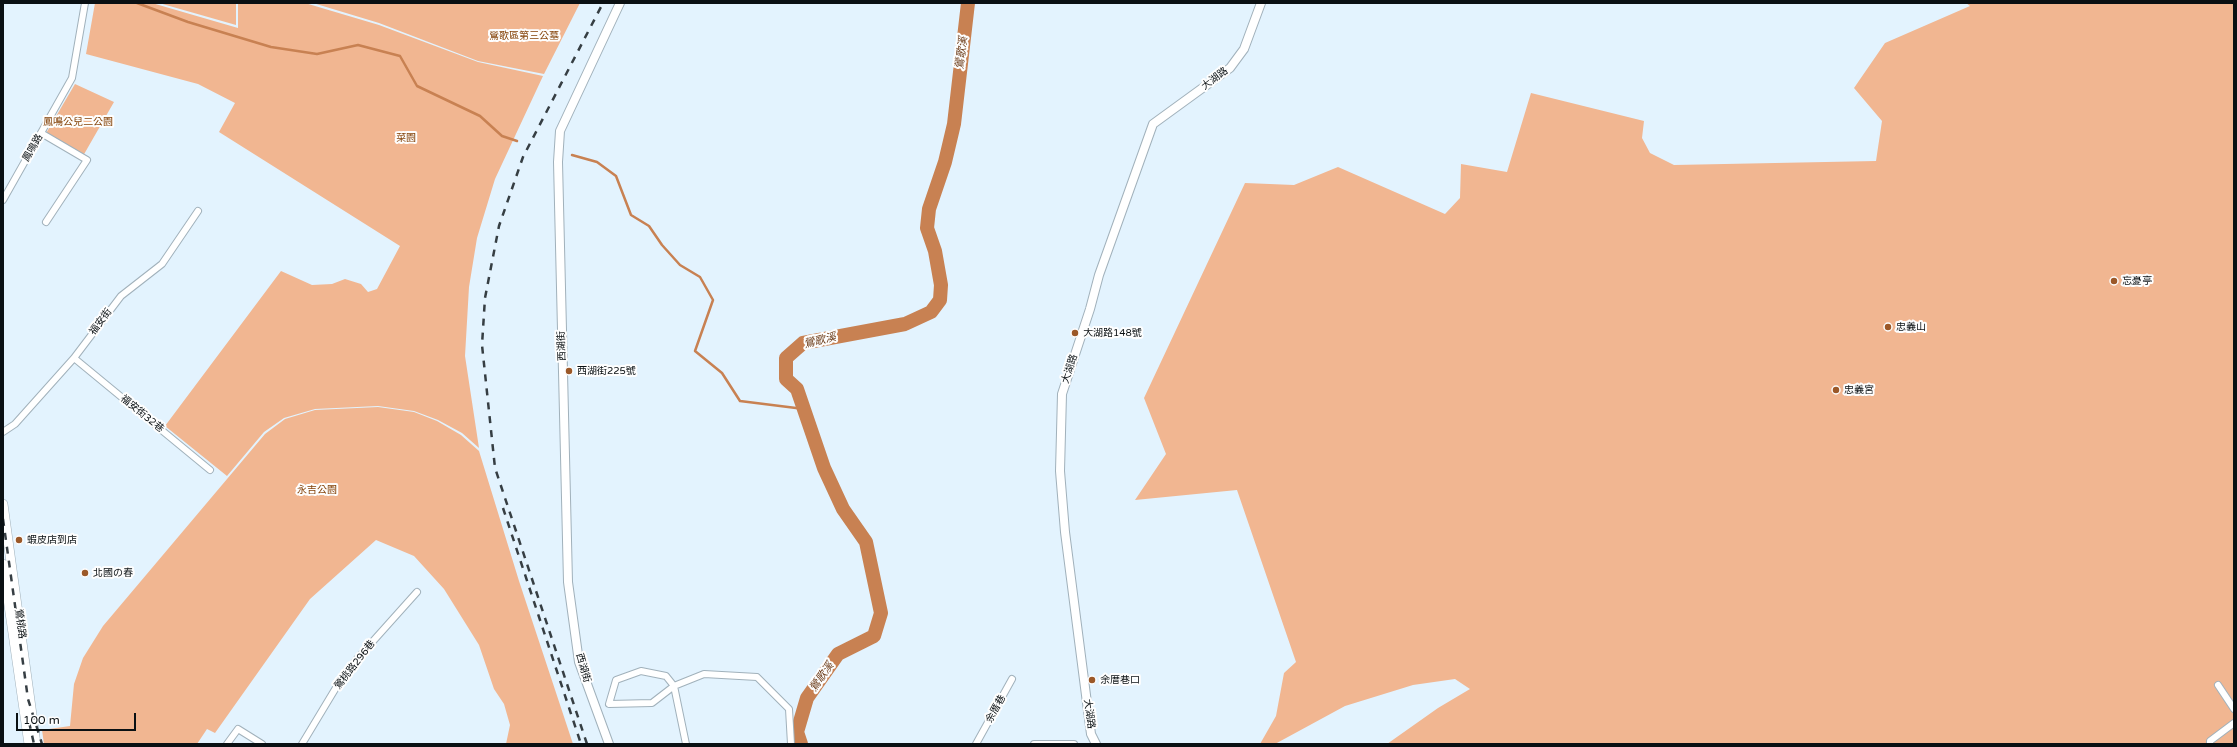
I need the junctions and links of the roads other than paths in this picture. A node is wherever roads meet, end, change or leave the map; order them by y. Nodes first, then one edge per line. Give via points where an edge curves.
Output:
1 (85, 3) edge
2 (620, 3) edge
3 (1261, 3) edge
4 (42, 133) junction
5 (3, 200) edge
6 (198, 211) dead end
7 (46, 222) dead end
8 (74, 358) junction
9 (3, 432) edge
10 (210, 470) dead end
11 (3, 504) edge
12 (3, 564) edge
13 (417, 592) dead end
14 (1012, 679) dead end
15 (674, 686) junction
16 (2218, 686) dead end
17 (2234, 709) edge
18 (2234, 723) edge
19 (980, 742) edge
20 (29, 744) edge
21 (36, 744) edge
22 (227, 744) edge
23 (262, 744) edge
24 (302, 744) edge
25 (608, 744) edge
26 (686, 744) edge
27 (790, 744) edge
28 (1034, 744) edge
29 (1074, 744) edge
30 (1096, 744) edge
31 (2210, 744) edge

1 - 4 street, 鳳鳴路 via 72,78
2 - 25 street, 西湖街 via 560,131 558,162 568,582 579,662
3 - 30 street, 大湖路 via 1244,49 1230,68 1153,124 1099,275 1062,394 1060,471 1065,532 1091,734
4 - 5 street, 鳳鳴路
4 - 7 street via 87,160
6 - 8 street, 福安街 via 162,264 121,296
8 - 9 street, 福安街 via 15,424
8 - 10 street, 福安街32巷
11 - 21 main road, 鶯桃路
12 - 20 main road, 鶯桃路
13 - 24 street, 鶯桃路296巷 via 357,659 337,686
14 - 19 street, 余厝巷
15 - 15 street via 666,676 642,671 616,680 608,704 652,703
15 - 26 street
15 - 27 street via 704,674 757,677 789,710
16 - 17 street
18 - 31 street via 2210,741
22 - 23 street via 238,729
28 - 29 street

